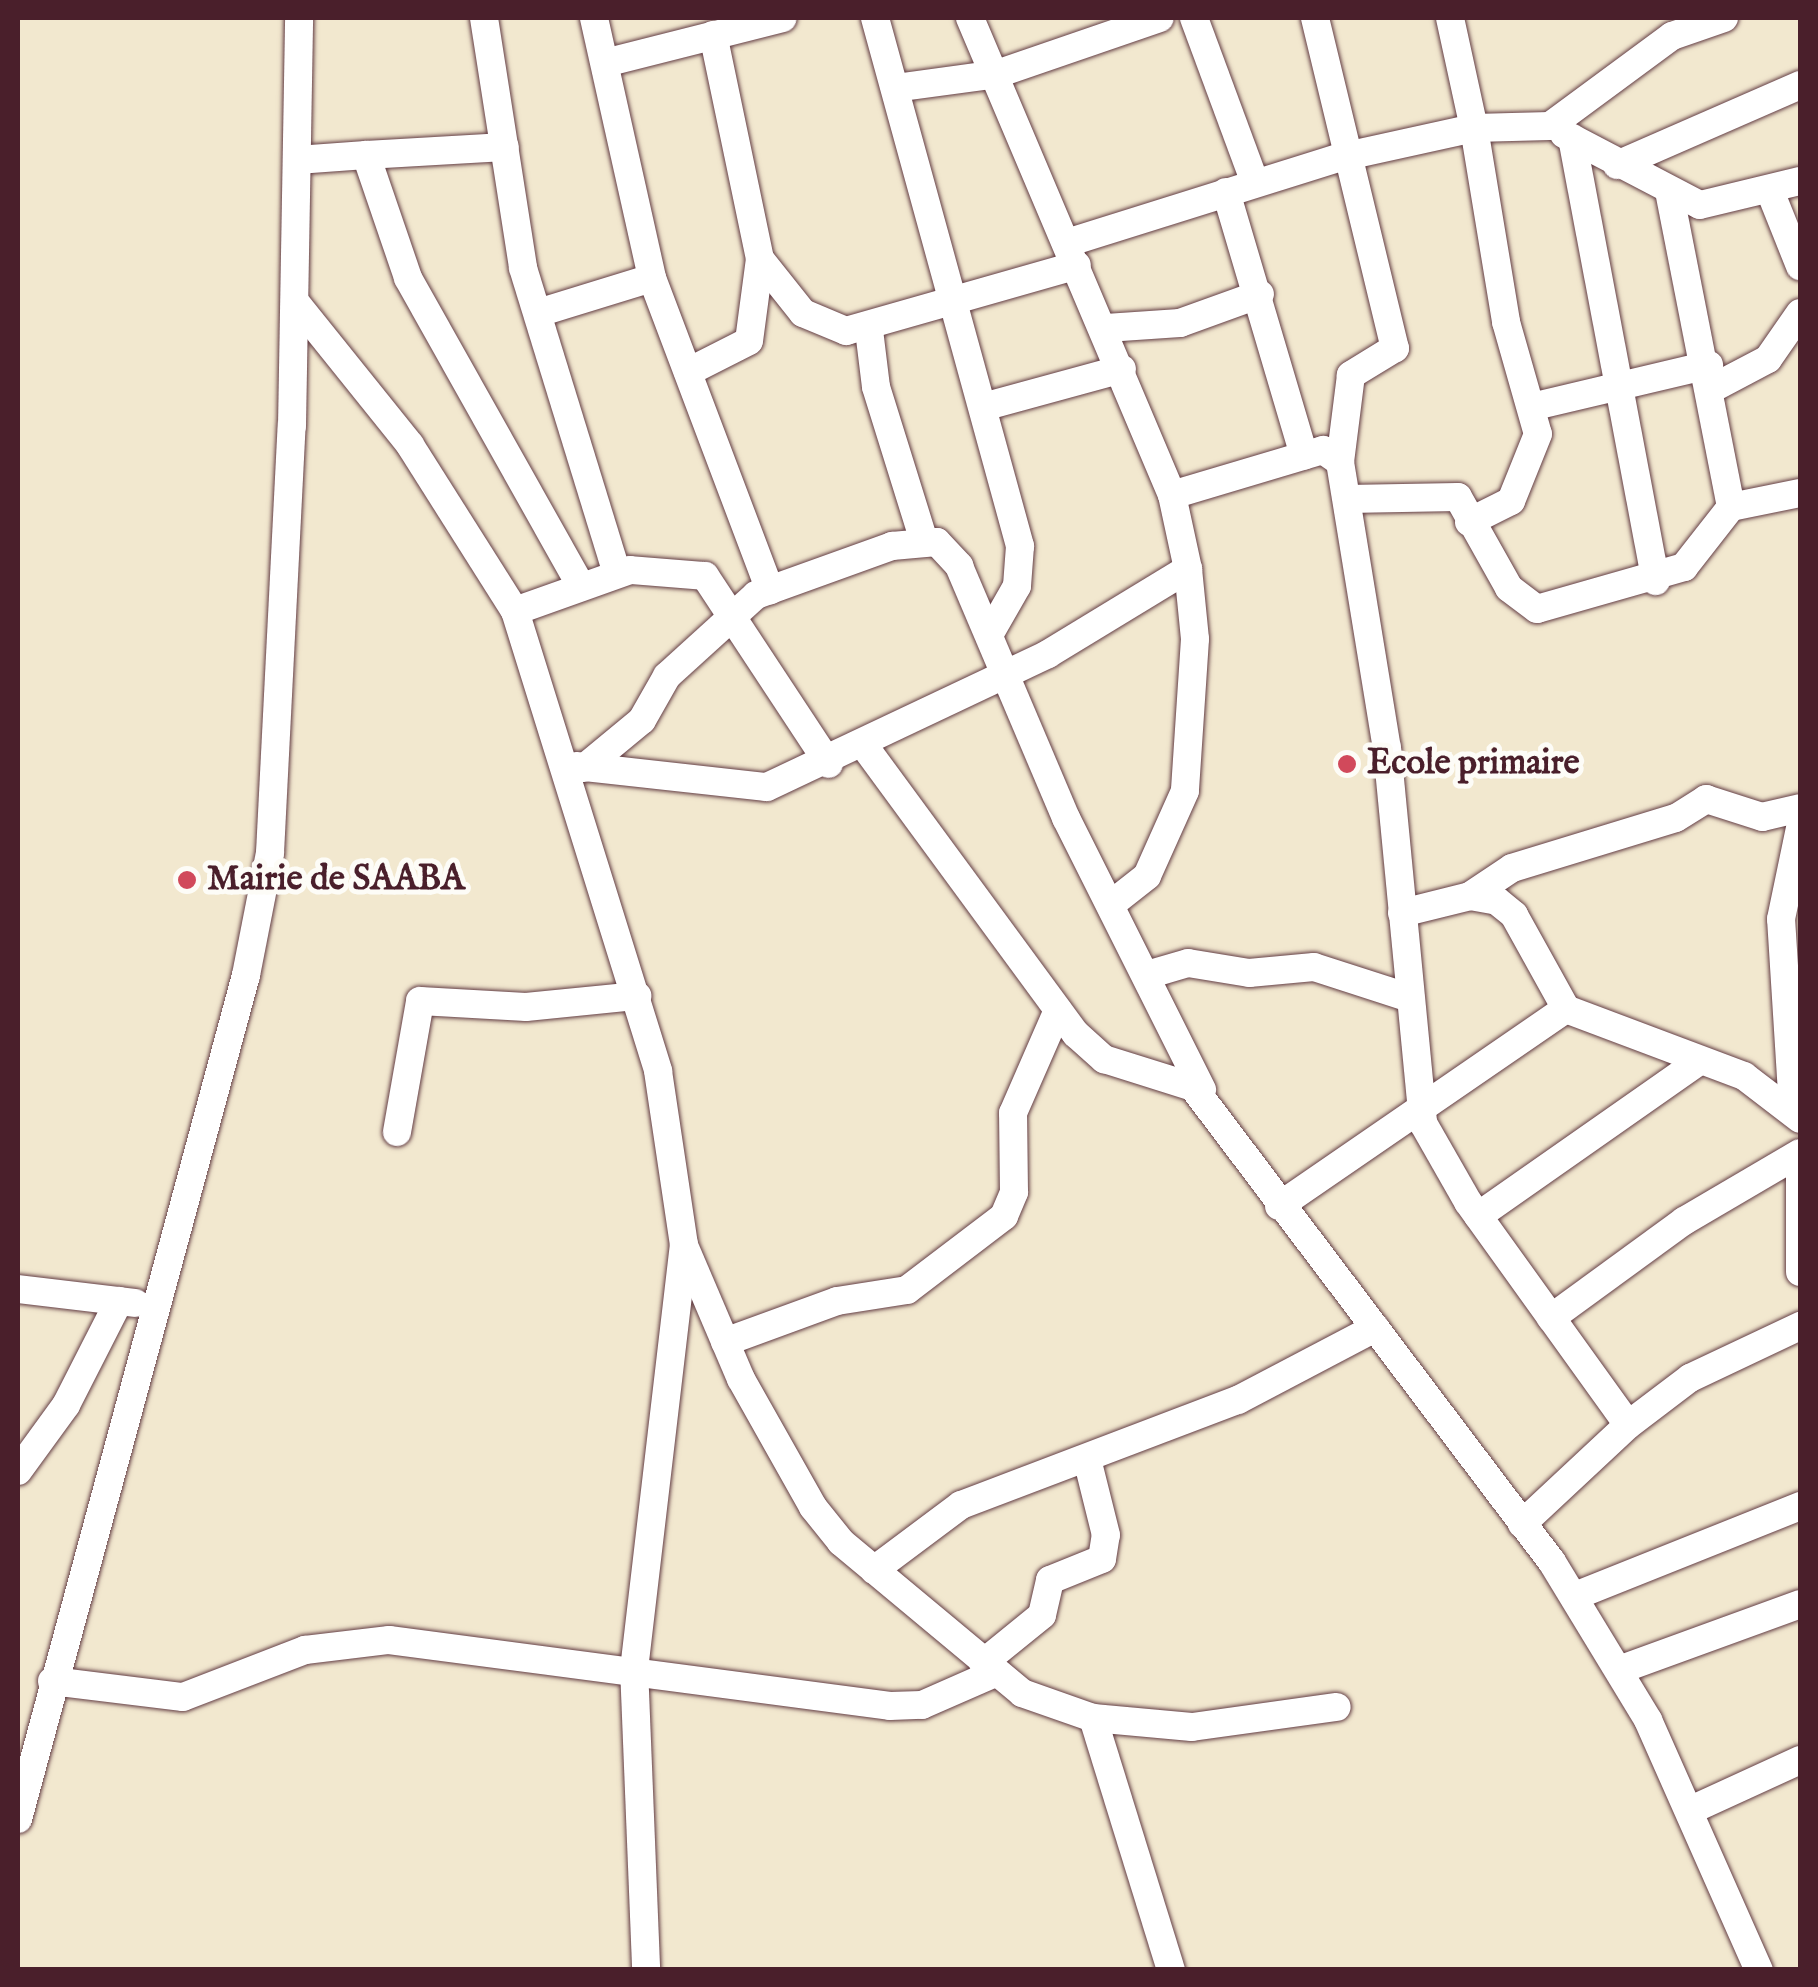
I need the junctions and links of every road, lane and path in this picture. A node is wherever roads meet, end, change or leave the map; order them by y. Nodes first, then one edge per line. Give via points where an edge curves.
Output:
1 (299, 18) edge
2 (484, 18) edge
3 (594, 18) edge
4 (783, 18) edge
5 (874, 18) edge
6 (970, 18) edge
7 (1160, 18) edge
8 (1194, 18) edge
9 (1315, 18) edge
10 (1450, 18) edge
11 (1724, 18) edge
12 (713, 35) junction
13 (608, 62) junction
14 (997, 74) junction
15 (1800, 85) edge
16 (895, 88) junction
17 (1474, 128) junction
18 (1561, 132) junction
19 (505, 147) junction
20 (366, 155) junction
21 (1342, 157) junction
22 (297, 160) junction
23 (1617, 165) junction
24 (1800, 181) edge
25 (1255, 183) junction
26 (1226, 192) junction
27 (1770, 192) junction
28 (1670, 196) junction
29 (1072, 254) junction
30 (760, 259) junction
31 (1800, 266) edge
32 (652, 278) junction
33 (1260, 294) junction
34 (951, 302) junction
35 (296, 303) junction
36 (538, 313) junction
37 (1800, 313) edge
38 (1106, 328) junction
39 (869, 330) junction
40 (1122, 369) junction
41 (688, 372) junction
42 (1711, 376) junction
43 (1614, 382) junction
44 (983, 407) junction
45 (1530, 407) junction
46 (1304, 456) junction
47 (1340, 462) junction
48 (1800, 493) edge
49 (1172, 496) junction
50 (1347, 499) junction
51 (1731, 507) junction
52 (1469, 522) junction
53 (922, 538) junction
54 (1188, 569) junction
55 (618, 573) junction
56 (1656, 581) junction
57 (580, 585) junction
58 (770, 590) junction
59 (515, 612) junction
60 (732, 614) junction
61 (989, 635) junction
62 (1006, 674) junction
63 (865, 747) junction
64 (829, 764) junction
65 (575, 766) junction
66 (1800, 808) edge
67 (1800, 828) edge
68 (1470, 896) junction
69 (1114, 902) junction
70 (1402, 914) junction
71 (1147, 975) junction
72 (638, 996) junction
73 (1407, 996) junction
74 (1058, 1010) junction
75 (1566, 1010) junction
76 (1699, 1060) junction
77 (1421, 1106) junction
78 (1797, 1114) edge
79 (1218, 1118) junction
80 (398, 1132) dead end
81 (1800, 1153) edge
82 (1800, 1168) edge
83 (1279, 1206) junction
84 (1797, 1209) edge
85 (1478, 1216) junction
86 (684, 1244) junction
87 (1800, 1272) edge
88 (18, 1289) edge
89 (120, 1301) junction
90 (156, 1305) junction
91 (1551, 1318) junction
92 (1800, 1326) edge
93 (1375, 1328) junction
94 (726, 1342) junction
95 (1628, 1425) junction
96 (1087, 1459) junction
97 (18, 1471) edge
98 (1800, 1506) edge
99 (1522, 1524) junction
100 (874, 1570) junction
101 (1575, 1596) junction
102 (1800, 1604) edge
103 (634, 1667) junction
104 (989, 1668) junction
105 (1619, 1670) junction
106 (52, 1681) junction
107 (1336, 1708) dead end
108 (1094, 1718) junction
109 (1800, 1760) edge
110 (1691, 1810) junction
111 (18, 1817) edge
112 (1169, 1969) edge
113 (646, 1970) edge
114 (1760, 1970) edge

1 - 22 street
2 - 19 street
3 - 13 street
4 - 12 street
5 - 16 street
6 - 14 street
7 - 14 street
8 - 25 street
9 - 21 street
10 - 17 street
11 - 18 street via 1672,36
12 - 13 street
12 - 30 street
13 - 32 street
14 - 16 street
14 - 29 street
15 - 23 street
16 - 34 street
17 - 18 street
17 - 21 street
17 - 45 street via 1506,322
18 - 23 street
18 - 43 street
19 - 20 street
19 - 36 street
20 - 22 street
20 - 57 street via 408,278
21 - 25 street
21 - 47 street via 1395,348 1351,375
22 - 35 street
23 - 28 street
24 - 27 street
25 - 26 street
26 - 29 street
26 - 33 street
27 - 28 street via 1714,205
27 - 31 street
28 - 42 street
29 - 34 street
29 - 38 street
30 - 39 street via 802,313
30 - 41 street via 749,341
32 - 36 street
32 - 41 street
33 - 38 street via 1180,323
33 - 46 street
34 - 39 street
34 - 44 street
35 - 59 street via 410,445
35 - 90 street via 270,853
36 - 55 street
37 - 42 street via 1768,360
38 - 40 street
39 - 53 street via 876,388
40 - 44 street
40 - 49 street
41 - 58 street
42 - 43 street
42 - 51 street
43 - 45 street
43 - 56 street
44 - 61 street via 1020,546 1016,586
45 - 52 street via 1537,443 1517,492
46 - 47 street via 1322,450
46 - 49 street
47 - 50 street
48 - 51 street
49 - 54 street
50 - 52 street via 1439,492 1458,497
50 - 70 street via 1387,748
51 - 56 street via 1684,566
52 - 56 street via 1524,606
53 - 58 street
53 - 61 street via 950,552
54 - 62 street
54 - 69 street via 1195,638 1185,791 1146,876
55 - 57 street
55 - 60 street via 697,573
57 - 59 street
58 - 60 street
59 - 65 street
60 - 64 street
60 - 65 street via 666,676 642,720
61 - 62 street
62 - 63 street
62 - 69 street via 1066,818
63 - 64 street
63 - 74 street
64 - 65 street via 744,790
65 - 72 street
66 - 68 street via 1762,818 1706,798 1676,818 1512,868
67 - 78 street via 1781,919
68 - 70 street
68 - 75 street via 1514,915
69 - 71 street
70 - 73 street
71 - 73 street via 1188,963 1249,973 1314,968
71 - 79 street
72 - 80 street via 526,1007 420,1001
72 - 86 street
73 - 77 street
74 - 79 street via 1104,1059 1178,1076
74 - 94 street via 1013,1112 1014,1192 1004,1216 906,1290 836,1301
75 - 76 street
75 - 77 street
76 - 78 street via 1771,1089
76 - 85 street
77 - 83 street
77 - 85 street via 1434,1151
79 - 83 street
81 - 91 street via 1684,1222
82 - 84 street
83 - 93 street
84 - 87 street
85 - 91 street
86 - 94 street
86 - 103 street
88 - 89 street
89 - 90 street
89 - 97 street via 66,1405
90 - 106 street
91 - 95 street
92 - 95 street via 1690,1378
93 - 96 street via 1309,1369
93 - 99 street
94 - 100 street via 813,1507
95 - 99 street
96 - 100 street via 961,1505
96 - 104 street via 1106,1535 1102,1559 1050,1580 1042,1616
98 - 101 street
99 - 101 street
100 - 104 street
101 - 105 street
102 - 105 street
103 - 104 street via 908,1706
103 - 106 street via 389,1640 305,1650 182,1697
103 - 113 street
104 - 108 street
105 - 110 street
106 - 111 street
107 - 108 street via 1208,1727
108 - 112 street
109 - 110 street
110 - 114 street

